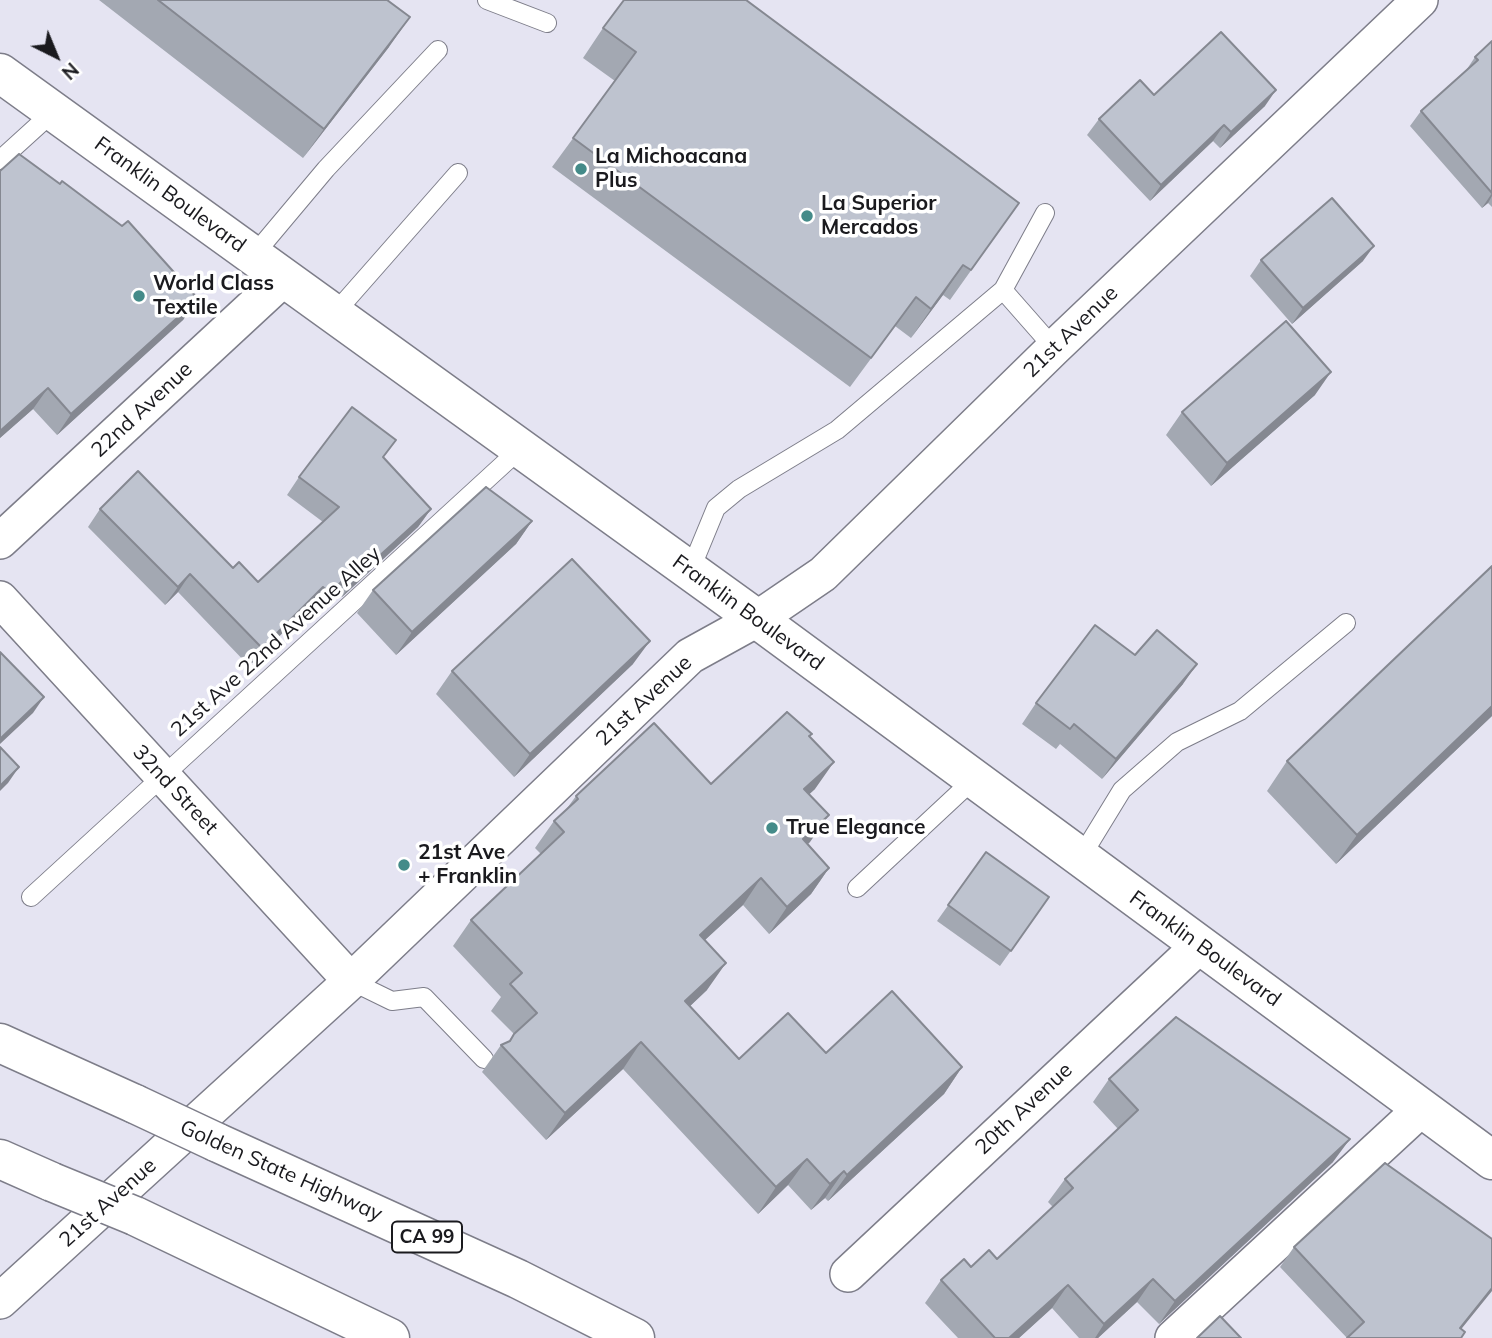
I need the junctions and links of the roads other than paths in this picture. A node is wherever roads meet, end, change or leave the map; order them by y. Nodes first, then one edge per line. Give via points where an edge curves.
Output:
1 (487, 0) edge
2 (1420, 0) edge
3 (547, 23) dead end
4 (438, 50) dead end
5 (0, 73) edge
6 (54, 111) junction
7 (0, 160) edge
8 (458, 173) dead end
9 (1045, 213) dead end
10 (253, 256) junction
11 (285, 278) junction
12 (1003, 290) junction
13 (334, 314) junction
14 (1054, 348) junction
15 (520, 449) junction
16 (0, 541) edge
17 (690, 571) junction
18 (0, 599) edge
19 (757, 619) junction
20 (1346, 623) dead end
21 (163, 776) junction
22 (974, 779) junction
23 (1081, 857) junction
24 (857, 888) dead end
25 (31, 897) dead end
26 (1200, 945) junction
27 (351, 981) junction
28 (0, 1043) edge
29 (484, 1059) dead end
30 (1421, 1109) junction
31 (0, 1159) edge
32 (1492, 1160) edge
33 (848, 1274) dead end
34 (0, 1301) edge
35 (390, 1338) edge
36 (635, 1338) edge
37 (1173, 1338) edge

1 - 3 lane
2 - 14 street, 21st Avenue
4 - 10 lane via 326,169
5 - 6 main road, Franklin Boulevard
6 - 7 lane
6 - 10 main road, Franklin Boulevard
8 - 13 lane
9 - 12 lane
10 - 11 main road, Franklin Boulevard
11 - 13 main road, Franklin Boulevard
11 - 16 street, 22nd Avenue
12 - 14 lane
12 - 17 lane via 837,430 739,489 716,509
13 - 15 main road, Franklin Boulevard
14 - 19 street, 21st Avenue via 823,574
15 - 17 main road, Franklin Boulevard
15 - 21 lane, 21st Ave 22nd Avenue Alley
17 - 19 main road, Franklin Boulevard
18 - 21 street, 32nd Street
19 - 22 main road, Franklin Boulevard
19 - 27 street, 21st Avenue via 690,656
20 - 23 lane via 1240,712 1177,742 1122,790
21 - 25 lane, 21st Ave 22nd Avenue Alley
21 - 27 street, 32nd Street
22 - 23 main road, Franklin Boulevard
22 - 24 lane
23 - 26 main road, Franklin Boulevard
26 - 30 main road, Franklin Boulevard
26 - 33 street, 20th Avenue
27 - 29 lane via 392,1001 424,998
27 - 34 street, 21st Avenue
28 - 36 main road, Golden State Highway / CA 99, bridge via 518,1279
30 - 32 main road, Franklin Boulevard
30 - 37 street
31 - 35 main road, bridge via 135,1216

